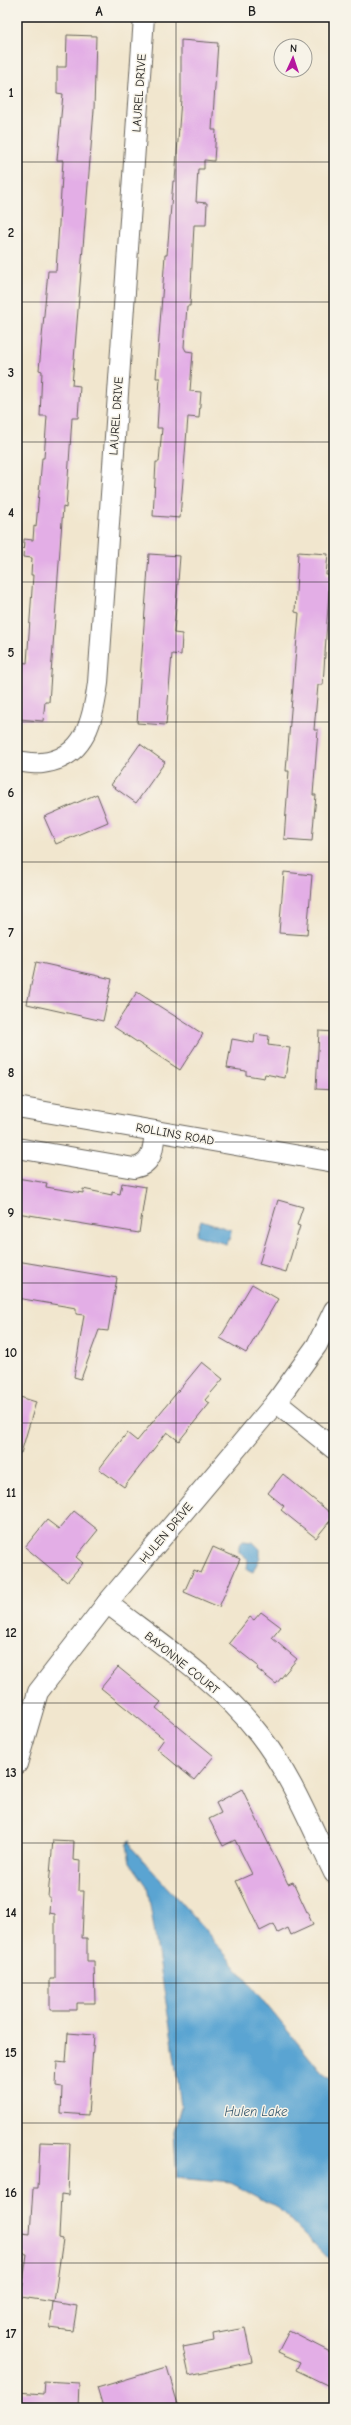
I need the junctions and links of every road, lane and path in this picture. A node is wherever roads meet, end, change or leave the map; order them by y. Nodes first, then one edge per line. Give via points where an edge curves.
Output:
1 (144, 17) edge
2 (17, 761) edge
3 (17, 1107) edge
4 (155, 1131) junction
5 (17, 1148) edge
6 (334, 1162) edge
7 (334, 1310) edge
8 (276, 1402) junction
9 (334, 1450) edge
10 (107, 1603) junction
11 (17, 1764) edge
12 (334, 1873) edge

1 - 2 street, LAUREL DRIVE via 98,683 94,710 85,737 67,755 42,764
3 - 4 street, ROLLINS ROAD
4 - 5 street via 150,1159 142,1166 134,1168
4 - 6 street, ROLLINS ROAD
7 - 8 street, HULEN DRIVE via 317,1345
8 - 9 street
8 - 10 street, HULEN DRIVE
10 - 11 street, HULEN DRIVE via 38,1692
10 - 12 street, BAYONNE COURT via 208,1681 258,1733 283,1768

